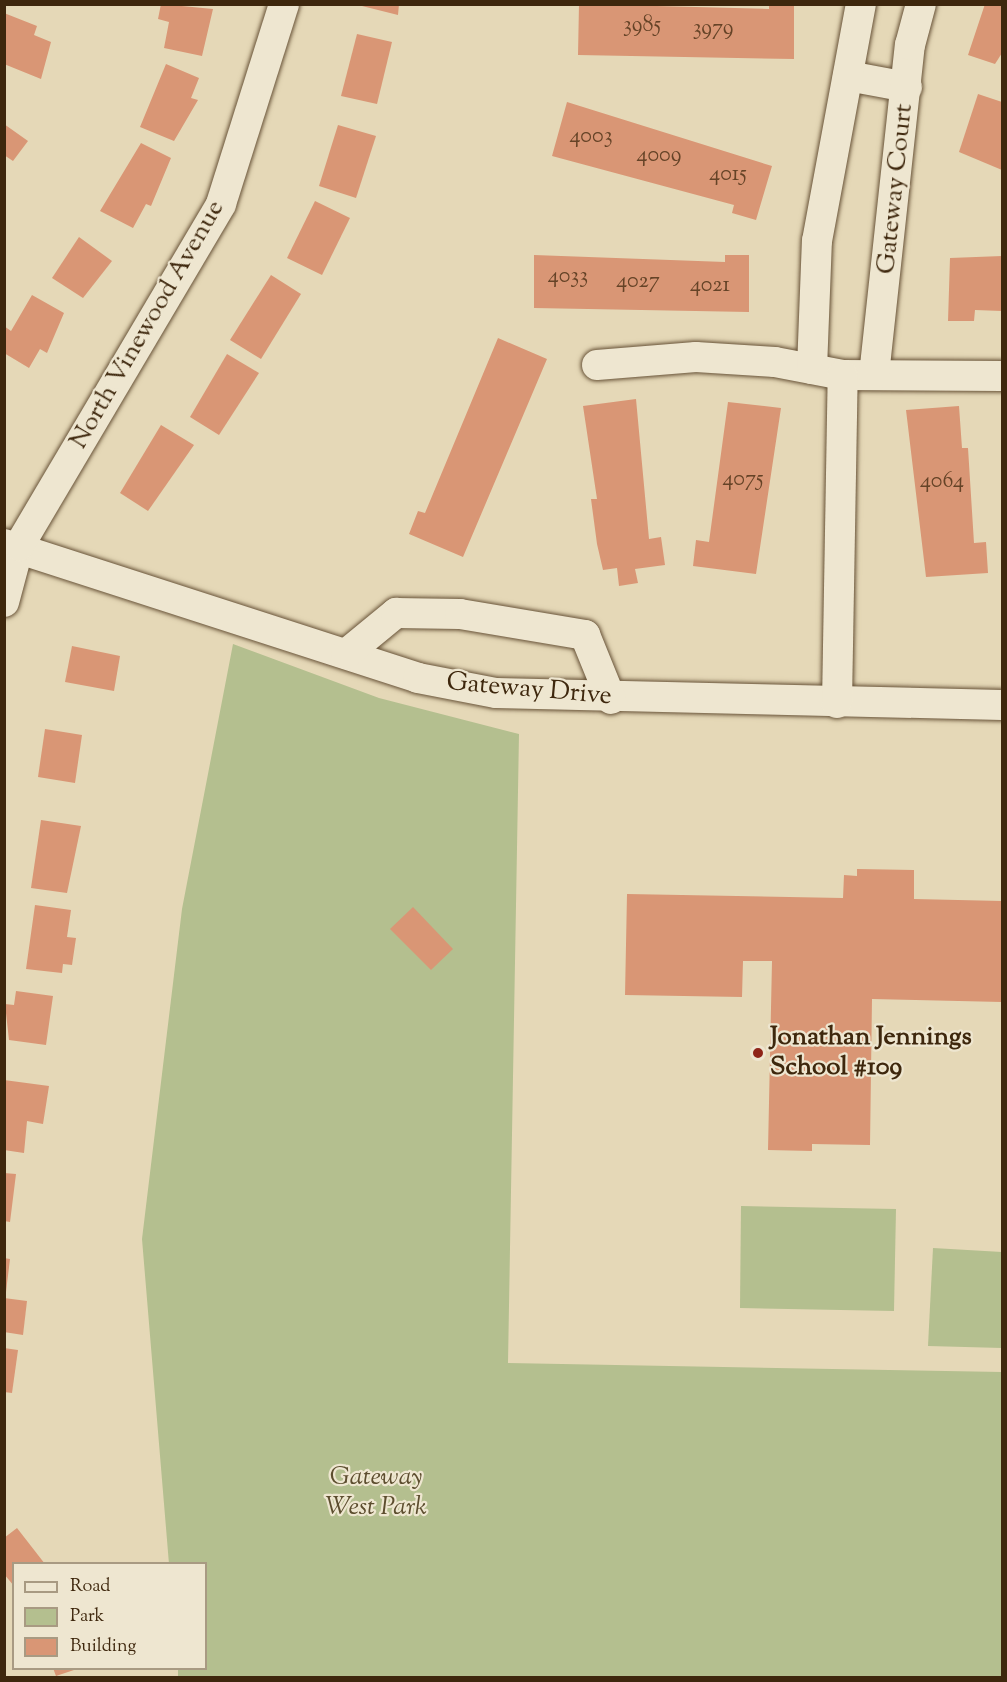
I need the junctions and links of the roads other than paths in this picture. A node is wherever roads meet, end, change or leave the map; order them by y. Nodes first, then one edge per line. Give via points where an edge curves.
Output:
1 (284, 4) edge
2 (861, 4) edge
3 (921, 4) edge
4 (848, 76) junction
5 (907, 87) junction
6 (597, 365) dead end
7 (812, 369) junction
8 (843, 375) junction
9 (874, 375) junction
10 (1002, 376) edge
11 (12, 545) edge
12 (4, 602) edge
13 (346, 654) junction
14 (611, 699) junction
15 (837, 703) junction
16 (1002, 705) edge

1 - 11 street, North Vinewood Avenue via 221,204
2 - 4 street
3 - 5 street, Gateway Court
4 - 5 street
4 - 7 street via 817,241
5 - 9 street, Gateway Court
6 - 7 street via 696,357
7 - 8 street
8 - 9 street
8 - 15 street
9 - 10 street
11 - 12 street, North Vinewood Avenue
11 - 13 street, Gateway Drive
13 - 14 street, Gateway Drive via 418,678 496,693
13 - 14 street via 396,613 460,614 585,634
14 - 15 street, Gateway Drive
15 - 16 street, Gateway Drive

